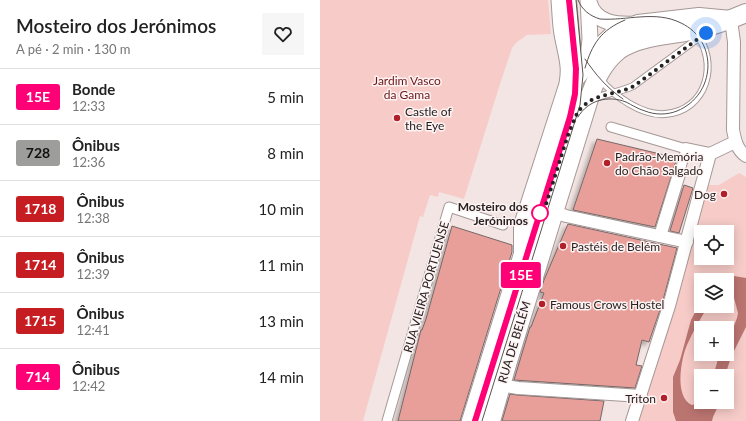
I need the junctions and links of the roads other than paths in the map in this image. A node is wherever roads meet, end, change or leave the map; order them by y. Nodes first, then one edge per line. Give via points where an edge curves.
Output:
1 (588, 0) edge
2 (568, 1) edge
3 (738, 16) edge
4 (590, 19) junction
5 (607, 21) junction
6 (638, 24) junction
7 (697, 28) junction
8 (564, 44) junction
9 (616, 53) junction
10 (582, 64) junction
11 (598, 76) junction
12 (614, 92) junction
13 (588, 102) junction
14 (560, 109) junction
15 (611, 127) dead end
16 (568, 135) junction
17 (735, 142) junction
18 (686, 149) junction
19 (710, 154) junction
20 (746, 156) edge
21 (680, 171) joint
22 (554, 212) junction
23 (503, 225) dead end
24 (538, 232) junction
25 (660, 236) junction
26 (687, 242) junction
27 (525, 265) junction
28 (498, 365) dead end
29 (500, 385) junction
30 (641, 396) junction
31 (388, 421) edge
32 (471, 421) edge
33 (480, 421) edge
34 (491, 421) edge
35 (632, 421) edge

1 - 4 street
1 - 5 street via 595,15
2 - 4 lane via 580,14
2 - 8 street
2 - 10 lane
3 - 7 main road
3 - 17 street via 734,42
4 - 5 lane
4 - 10 street via 590,39
5 - 6 street
6 - 7 main road, RUA DE BELÉM via 675,20
6 - 10 main road, RUA DE BELÉM via 612,35
7 - 9 main road via 645,40 624,47
7 - 12 lane via 634,86
7 - 12 lane via 706,53 708,76 698,96 686,107 668,114 649,112
8 - 10 street
8 - 14 street via 569,69
9 - 10 street via 602,61
9 - 11 main road, RUA DE BELÉM
10 - 11 lane
10 - 13 street
10 - 14 main road, RUA DE BELÉM via 567,89
10 - 16 lane, RUA DE BELÉM via 578,100
11 - 12 lane
11 - 13 main road, RUA DE BELÉM
12 - 13 lane
13 - 16 lane via 578,111
13 - 22 main road, RUA DE BELÉM
14 - 27 main road, RUA DE BELÉM via 524,223
15 - 18 street
16 - 24 lane, RUA DE BELÉM
17 - 19 street
17 - 20 street
18 - 19 street
18 - 21 street
19 - 26 street
21 - 25 street
22 - 25 street
22 - 29 main road, RUA DE BELÉM
23 - 31 street, RUA VIEIRA PORTUENSE via 449,207
24 - 27 lane, RUA DE BELÉM
24 - 27 lane, RUA DE BELÉM
25 - 26 street
26 - 30 street
27 - 32 main road, RUA DE BELÉM
28 - 33 lane, RUA DE BELÉM
29 - 30 street
29 - 34 main road, RUA DE BELÉM
30 - 35 street

